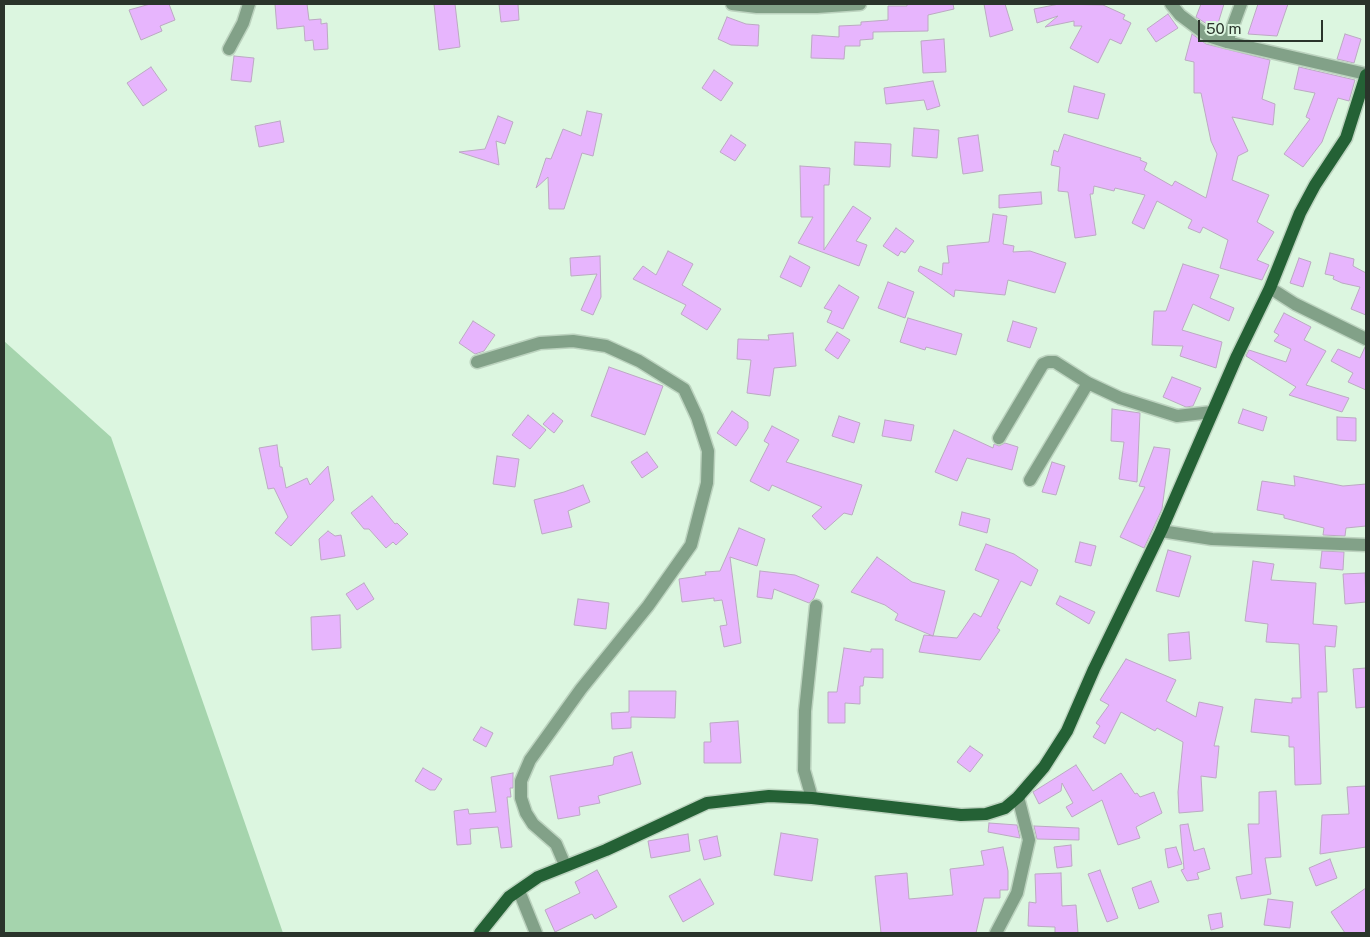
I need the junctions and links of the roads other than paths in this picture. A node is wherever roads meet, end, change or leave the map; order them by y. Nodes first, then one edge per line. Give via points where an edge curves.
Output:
1 (248, 4) edge
2 (732, 4) edge
3 (860, 4) edge
4 (1171, 4) edge
5 (1241, 4) edge
6 (1227, 42) junction
7 (229, 48) dead end
8 (1366, 75) edge
9 (1364, 92) edge
10 (1270, 288) junction
11 (1366, 339) edge
12 (478, 362) dead end
13 (1088, 383) junction
14 (1212, 412) junction
15 (999, 438) dead end
16 (1030, 480) dead end
17 (1161, 532) junction
18 (1366, 545) edge
19 (816, 606) dead end
20 (1018, 797) junction
21 (812, 798) junction
22 (565, 865) junction
23 (519, 891) junction
24 (480, 933) edge
25 (536, 933) edge
26 (996, 933) edge

1 - 7 street via 244,23
2 - 3 street via 765,8
4 - 6 street via 1208,36
5 - 6 street
6 - 8 street
8 - 9 main road
9 - 10 main road via 1346,138 1300,213
10 - 11 street
10 - 14 main road
12 - 22 street via 540,344 573,341 606,346 639,361 684,389 708,451 707,483 691,545 648,606 581,689 530,760 521,781 521,798 526,813 533,824 556,844
13 - 14 street via 1120,398 1178,416
13 - 15 street via 1055,362 1043,364
13 - 16 street
14 - 17 main road
17 - 18 street via 1231,541
17 - 20 main road via 1067,731 1044,767
19 - 21 street via 805,712 804,770
20 - 21 main road via 1005,808 986,814 961,815
20 - 26 street via 1029,840 1017,894
21 - 22 main road via 769,796 707,803 606,850
22 - 23 main road via 538,877
23 - 24 main road via 509,897
23 - 25 street

